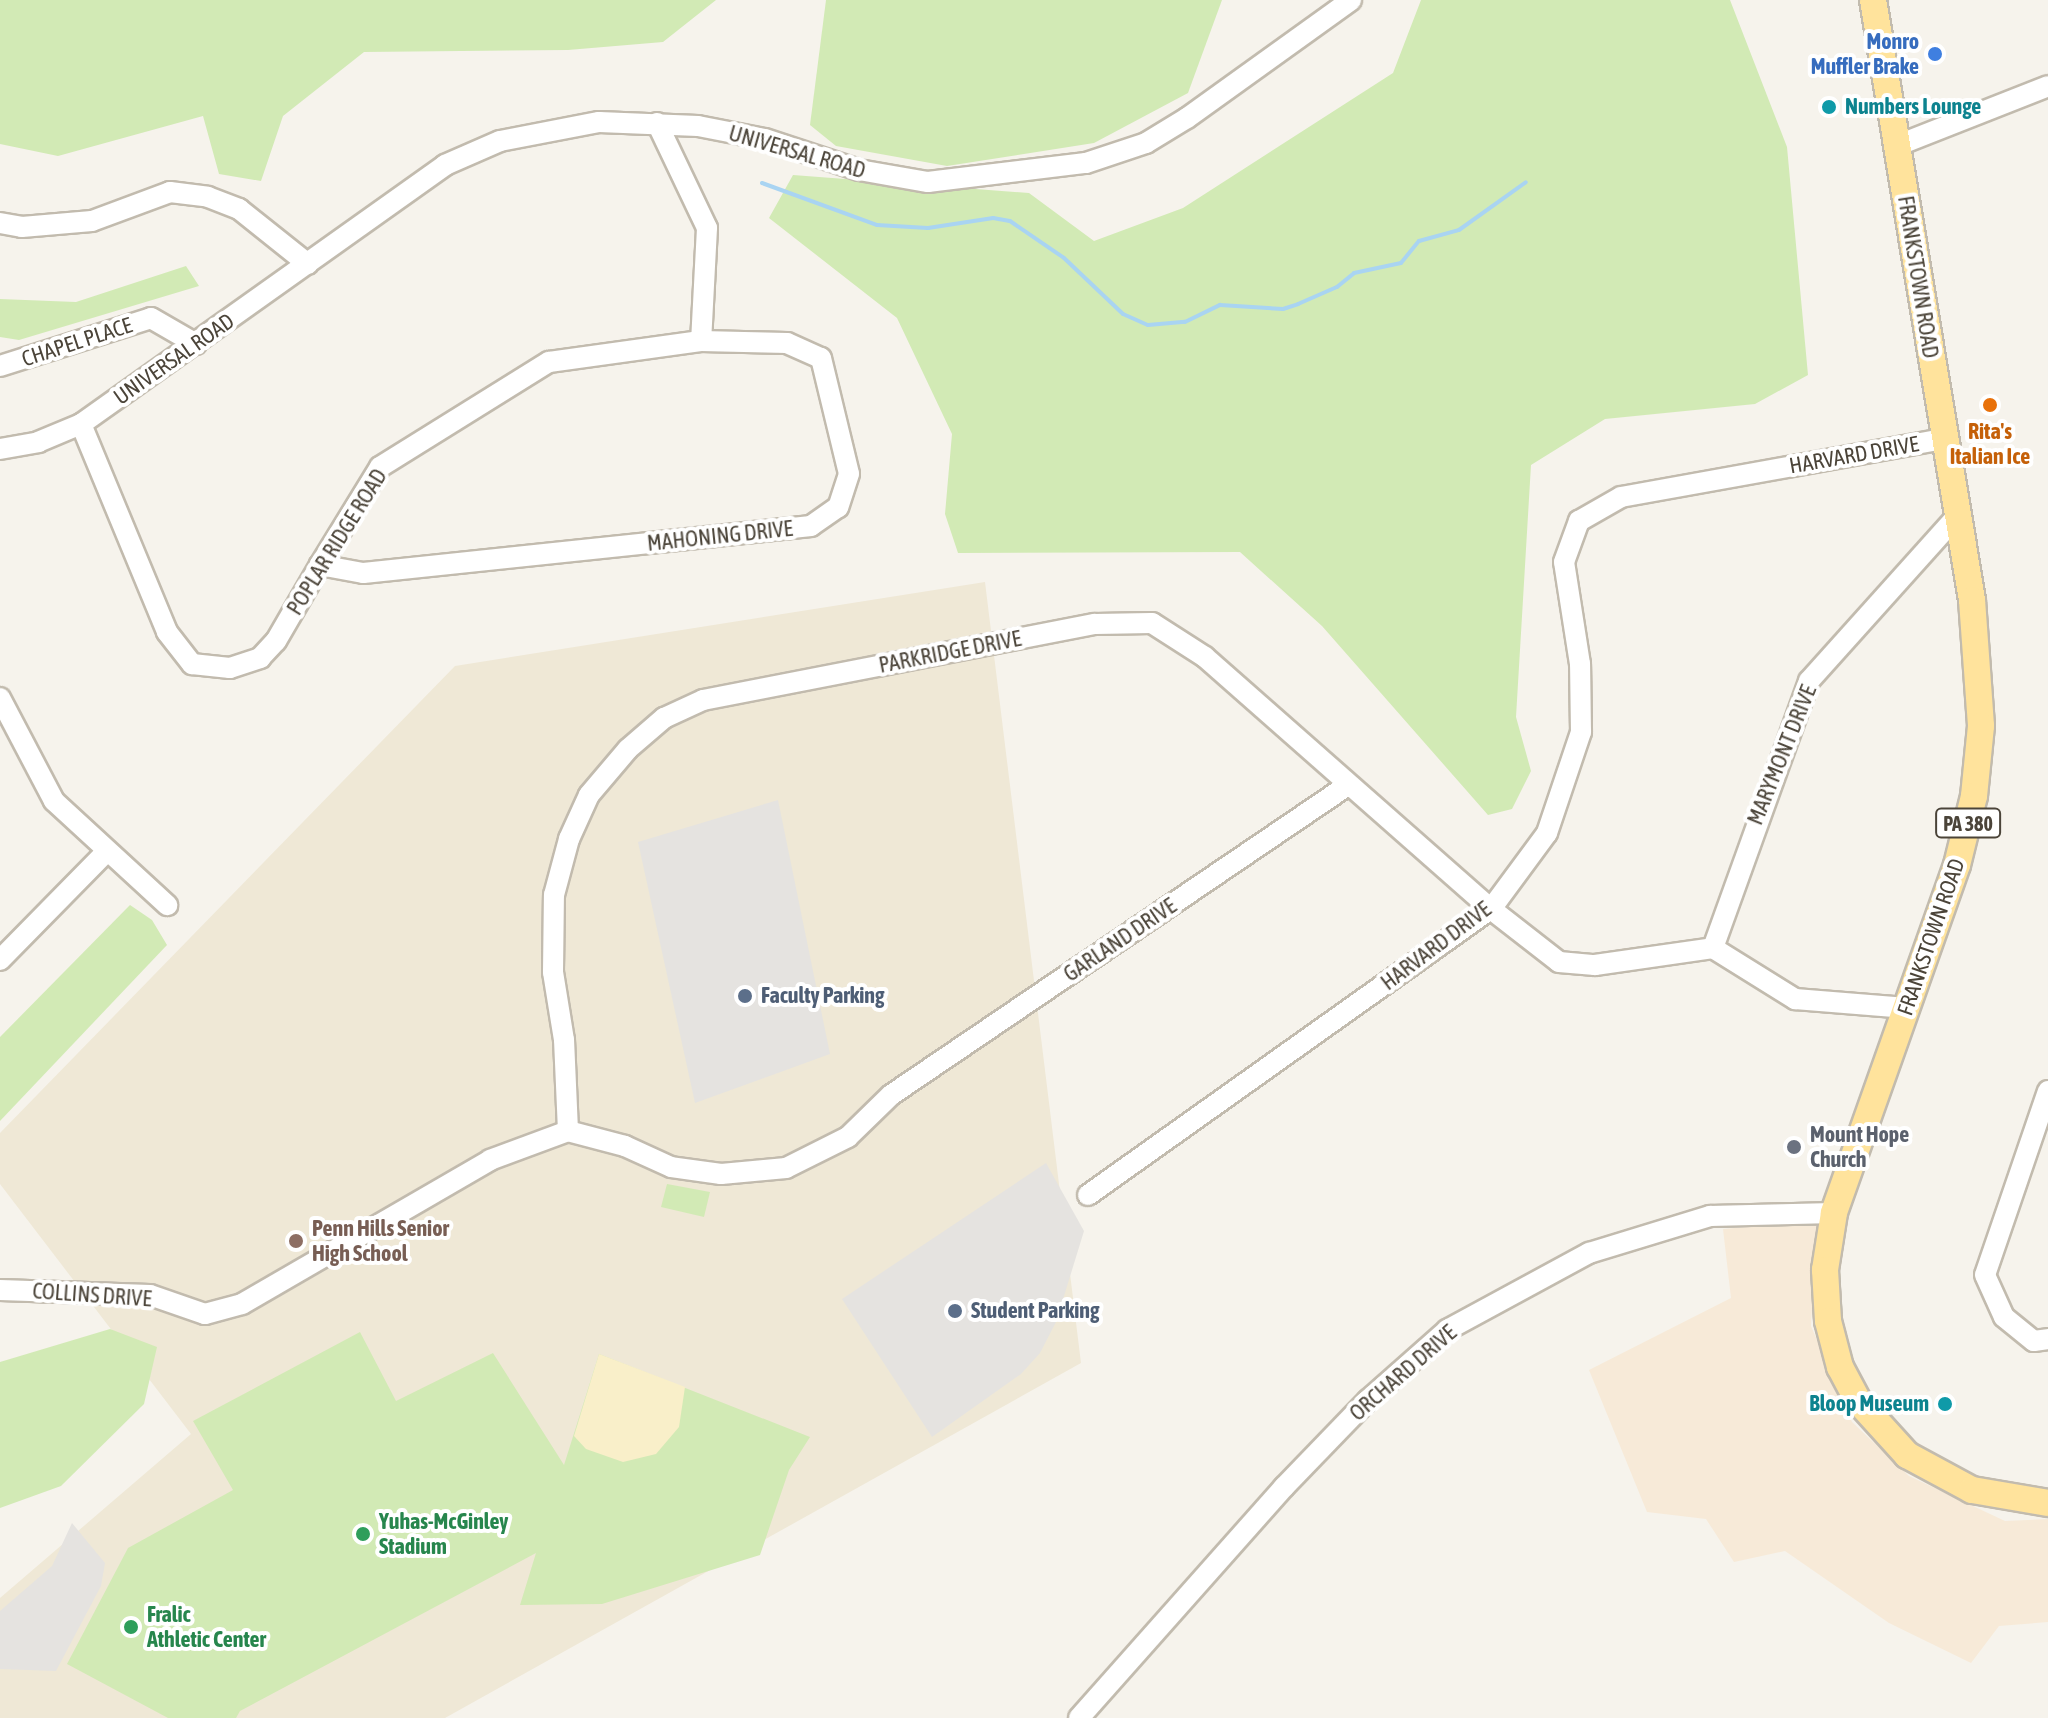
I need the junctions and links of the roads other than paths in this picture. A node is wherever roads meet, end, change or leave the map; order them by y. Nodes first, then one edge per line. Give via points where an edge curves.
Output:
1 (1351, 0) edge
2 (1873, 0) edge
3 (2048, 86) edge
4 (657, 123) junction
5 (1896, 146) junction
6 (0, 223) edge
7 (308, 264) junction
8 (701, 341) junction
9 (196, 344) junction
10 (0, 366) edge
11 (81, 424) junction
12 (1944, 439) junction
13 (0, 449) edge
14 (1957, 516) junction
15 (320, 565) junction
16 (0, 698) edge
17 (1348, 785) junction
18 (105, 853) junction
19 (167, 905) dead end
20 (1491, 909) junction
21 (1713, 948) junction
22 (0, 960) edge
23 (1907, 1008) junction
24 (2048, 1091) edge
25 (568, 1131) junction
26 (1088, 1195) dead end
27 (1834, 1213) junction
28 (0, 1290) edge
29 (2048, 1339) edge
30 (2048, 1503) edge
31 (1079, 1718) edge

1 - 4 street, UNIVERSAL ROAD via 1146,143 1086,163 928,182 859,170 765,139
2 - 5 main road, FRANKSTOWN ROAD / PA 380
3 - 5 street
4 - 7 street, UNIVERSAL ROAD via 599,122 500,141 445,165
4 - 8 street via 707,228
5 - 12 main road, FRANKSTOWN ROAD / PA 380
6 - 7 street via 22,227 92,221 170,192 208,197 239,209
7 - 9 street, UNIVERSAL ROAD
8 - 15 street, POPLAR RIDGE ROAD via 549,362 380,467
8 - 15 street, MAHONING DRIVE via 787,343 821,358 849,474 838,507 811,526 363,573
9 - 10 street, CHAPEL PLACE via 151,318
9 - 11 street, UNIVERSAL ROAD
11 - 13 street, UNIVERSAL ROAD via 38,442
11 - 15 street, POPLAR RIDGE ROAD via 167,632 192,664 230,668 260,658 276,641
12 - 14 main road, FRANKSTOWN ROAD / PA 380
12 - 20 street, HARVARD DRIVE via 1621,497 1579,521 1564,562 1580,664 1581,732 1547,833
14 - 21 street, MARYMONT DRIVE via 1809,681
14 - 23 main road, FRANKSTOWN ROAD / PA 380 via 1978,650 1978,759 1957,865
16 - 18 street via 54,801
17 - 20 street, PARKRIDGE DRIVE
17 - 25 street, GARLAND DRIVE via 891,1095 848,1137 786,1168 721,1174 671,1167 625,1146
17 - 25 street, PARKRIDGE DRIVE via 1205,657 1152,623 1095,624 703,700 664,718 628,749 589,795 569,839 554,895 553,972 564,1040
18 - 19 street
18 - 22 street
20 - 21 street, PARKRIDGE DRIVE via 1559,962 1595,965
20 - 26 street, HARVARD DRIVE
21 - 23 street via 1795,999
23 - 27 main road, FRANKSTOWN ROAD / PA 380
24 - 29 street via 1985,1275 2004,1317 2034,1341
25 - 28 street, COLLINS DRIVE via 490,1160 242,1304 205,1314 150,1295
27 - 30 main road, FRANKSTOWN ROAD / PA 380 via 1825,1270 1828,1321 1840,1367 1859,1402 1907,1455 1938,1475 1995,1497
27 - 31 street, ORCHARD DRIVE via 1710,1216 1589,1253 1447,1330 1368,1400 1284,1487

